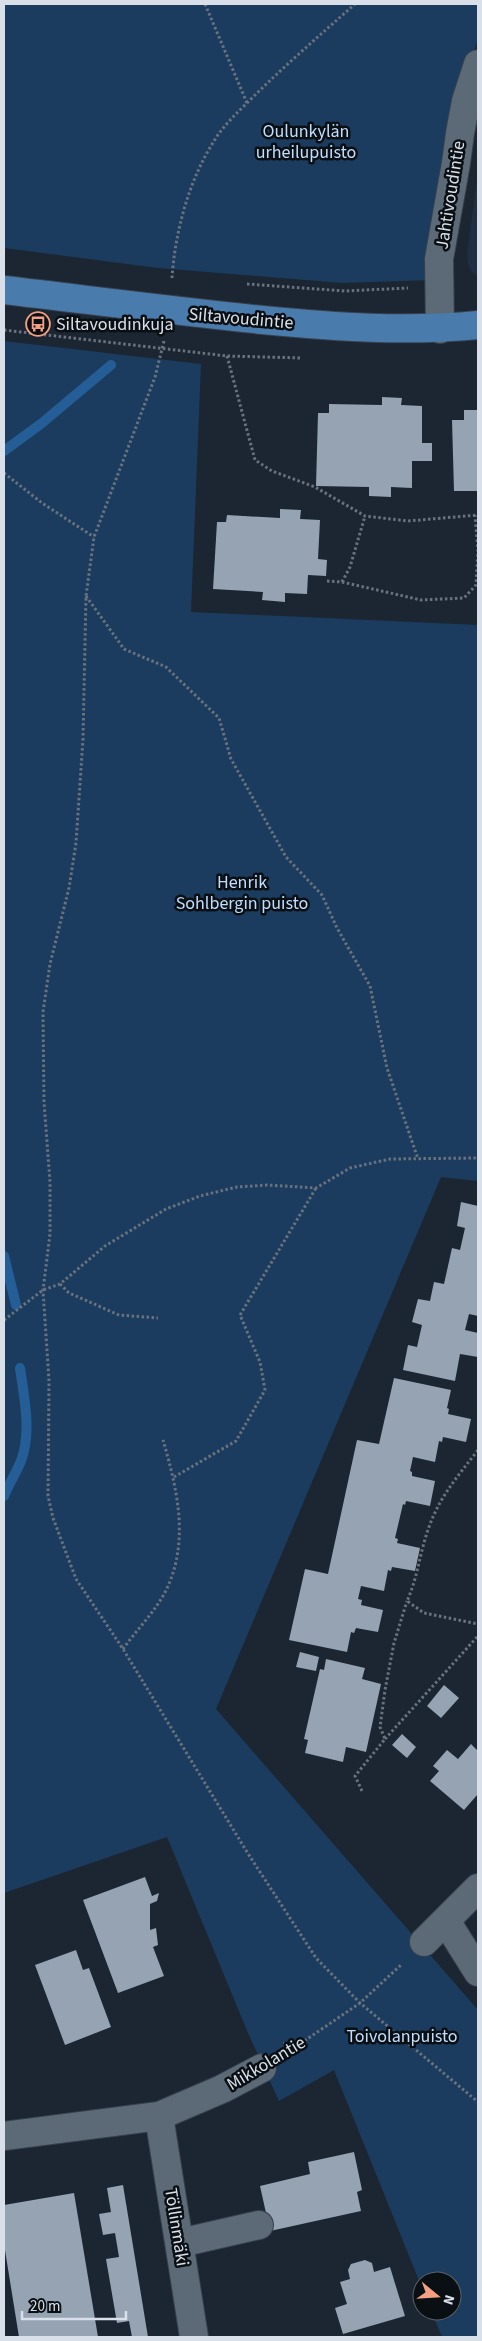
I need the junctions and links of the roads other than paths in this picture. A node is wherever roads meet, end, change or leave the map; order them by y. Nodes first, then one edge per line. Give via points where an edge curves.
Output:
1 (478, 64) edge
2 (4, 290) edge
3 (478, 325) edge
4 (440, 329) junction
5 (478, 1888) edge
6 (446, 1921) junction
7 (424, 1942) road end
8 (478, 1972) edge
9 (262, 2068) road end
10 (160, 2116) junction
11 (4, 2136) edge
12 (258, 2225) dead end
13 (180, 2243) junction
14 (194, 2337) edge

1 - 4 street, Jahtivoudintie via 466,101 439,259
2 - 4 main road, Siltavoudintie via 167,311 346,328
3 - 4 main road, Siltavoudintie
5 - 6 street
6 - 7 street
6 - 8 street
9 - 10 street, Mikkolantie
10 - 11 street, Mikkolantie
10 - 13 street, Töllinmäki
12 - 13 street
13 - 14 street, Töllinmäki

